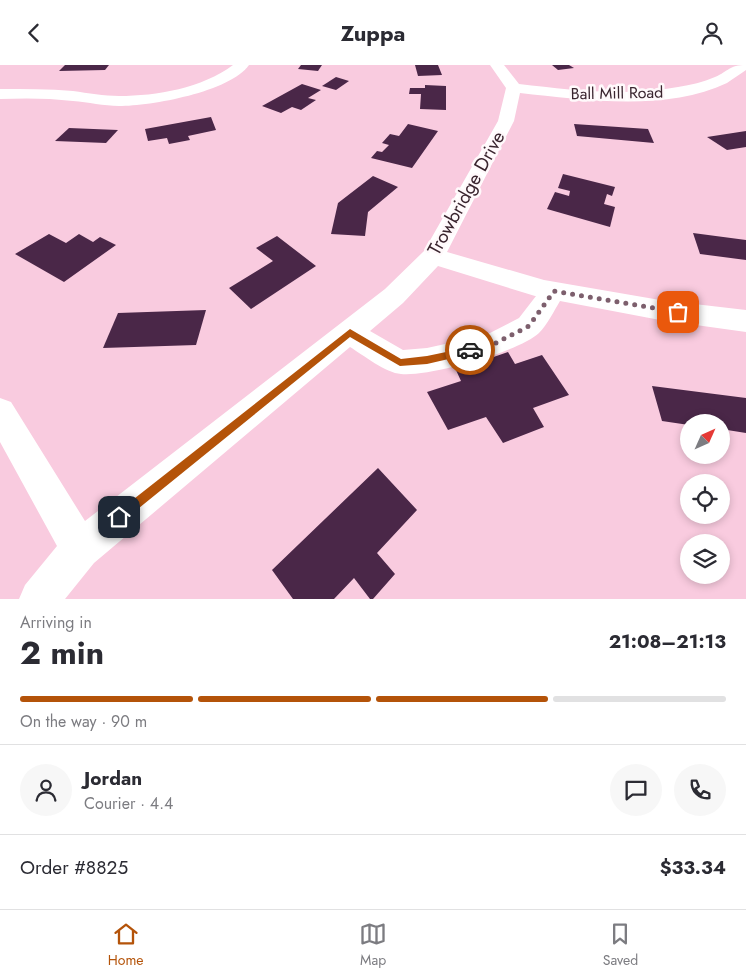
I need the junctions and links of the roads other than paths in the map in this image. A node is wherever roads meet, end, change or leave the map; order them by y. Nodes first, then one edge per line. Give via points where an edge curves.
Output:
1 (242, 65) edge
2 (497, 65) edge
3 (744, 65) edge
4 (514, 88) junction
5 (0, 94) edge
6 (433, 256) junction
7 (554, 291) junction
8 (746, 321) edge
9 (350, 333) junction
10 (0, 412) edge
11 (80, 549) junction
12 (38, 599) edge

1 - 5 street via 215,83 121,101 38,93
2 - 4 street
3 - 4 street, Ball Mill Road via 720,81 651,95 573,94
4 - 6 street, Trowbridge Drive via 506,121
6 - 7 street
6 - 9 street, Trowbridge Drive via 394,296
7 - 8 street
7 - 9 street via 529,326 522,330 492,345 427,360 400,362
9 - 11 street, Trowbridge Drive
10 - 11 street
11 - 12 street, Trowbridge Drive

